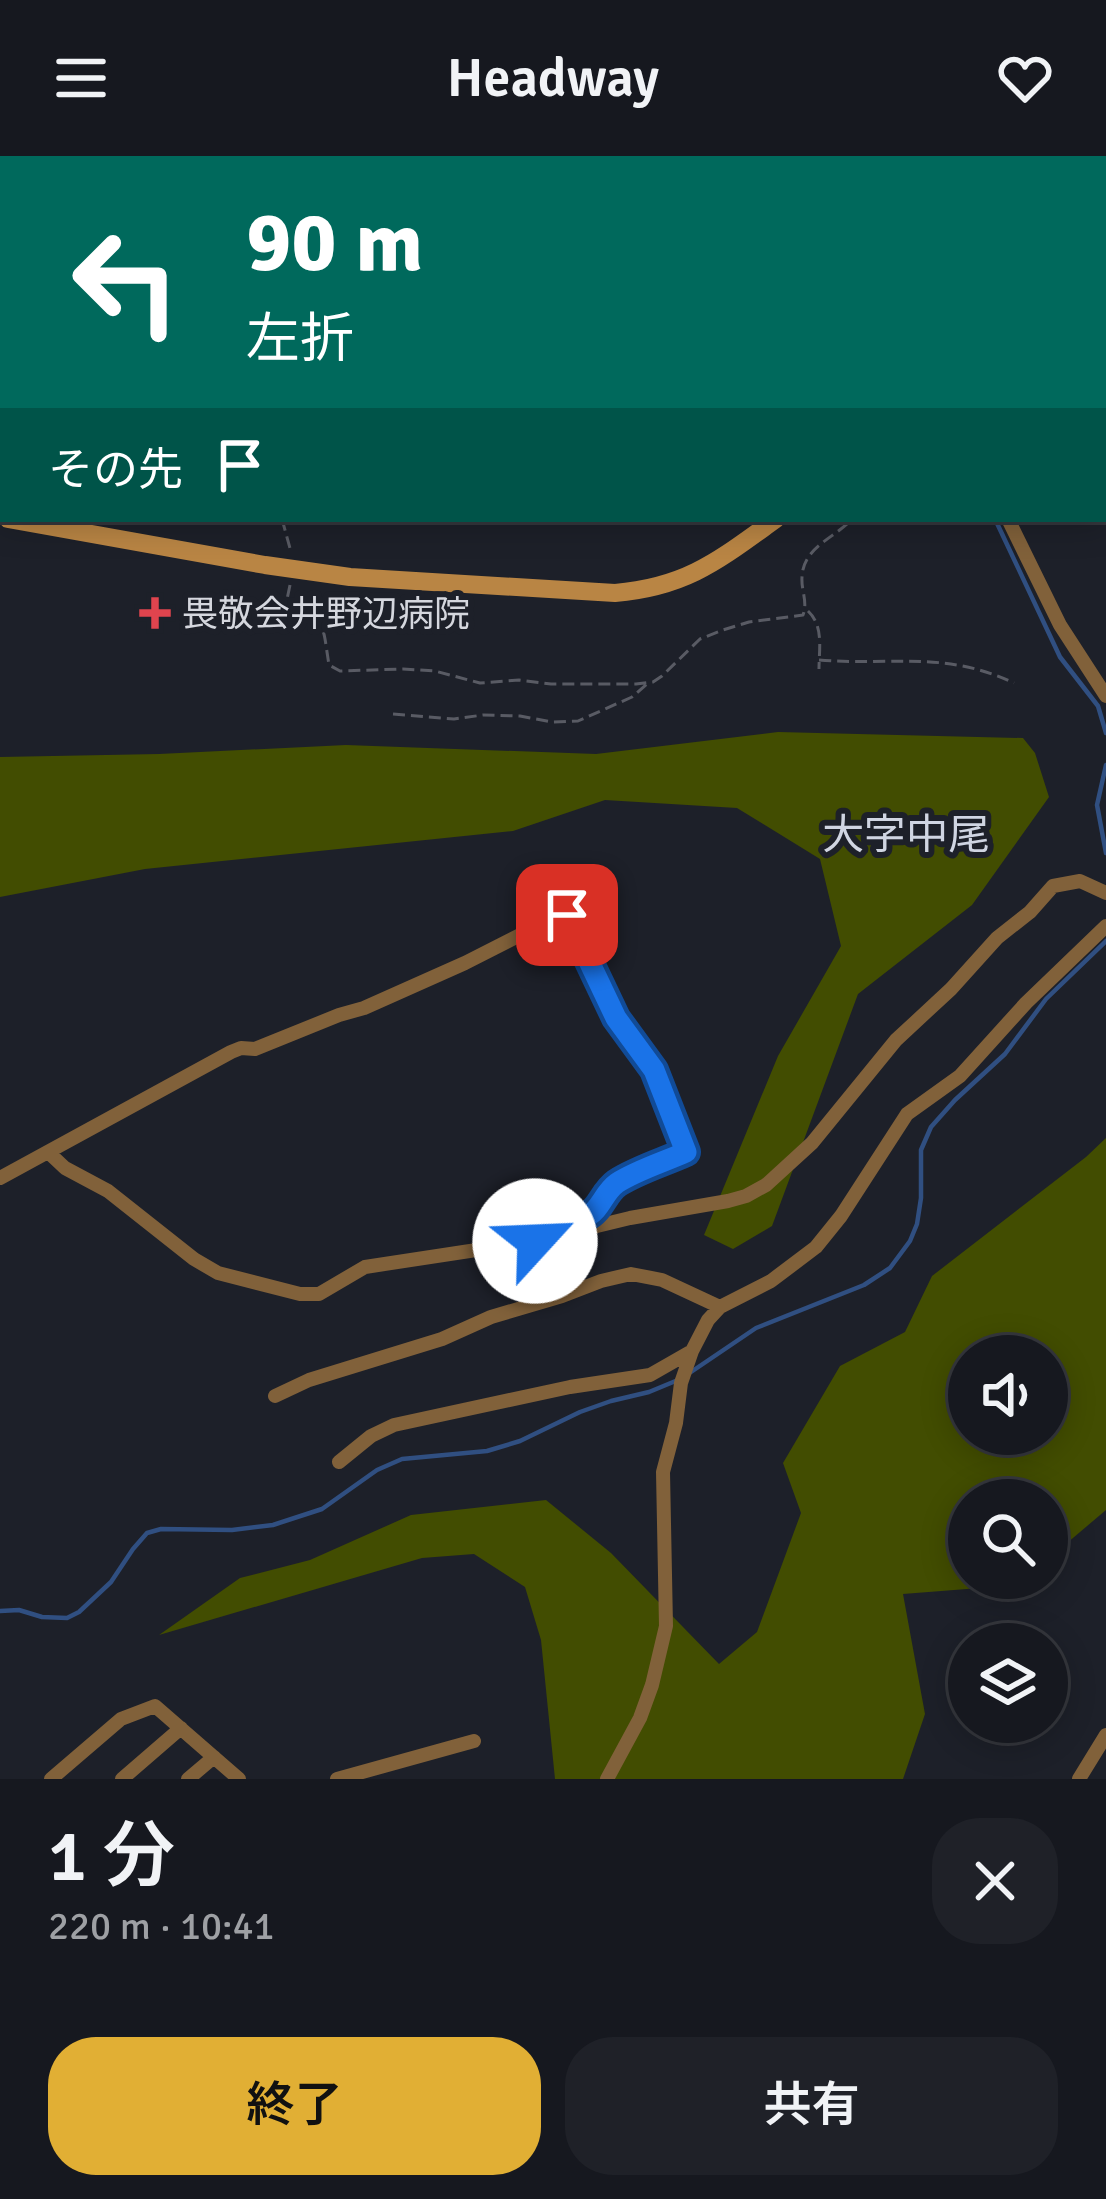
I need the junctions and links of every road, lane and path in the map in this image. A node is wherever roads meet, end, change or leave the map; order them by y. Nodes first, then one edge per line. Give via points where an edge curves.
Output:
1 (26, 522) edge
2 (282, 522) edge
3 (772, 522) edge
4 (848, 522) edge
5 (1009, 522) edge
6 (293, 570) junction
7 (806, 610) junction
8 (819, 660) junction
9 (819, 669) dead end
10 (1014, 682) dead end
11 (648, 683) junction
12 (1106, 696) edge
13 (393, 714) dead end
14 (1106, 893) edge
15 (1106, 926) edge
16 (47, 1152) junction
17 (0, 1178) edge
18 (535, 1241) junction
19 (720, 1307) junction
20 (692, 1351) junction
21 (274, 1396) dead end
22 (339, 1462) dead end
23 (181, 1728) junction
24 (1106, 1735) edge
25 (475, 1741) dead end
26 (214, 1757) junction
27 (51, 1779) edge
28 (122, 1779) edge
29 (188, 1779) edge
30 (239, 1779) edge
31 (337, 1779) edge
32 (607, 1779) edge
33 (1079, 1779) edge

1 - 6 street
2 - 6 path
3 - 6 street via 704,570 637,592
4 - 7 path via 804,563
5 - 12 street
6 - 11 path via 287,614 320,625 329,664 340,671 403,668 480,683
7 - 8 path via 817,620
7 - 11 path via 700,639
8 - 9 path
8 - 10 path via 938,660
11 - 13 path via 578,721
14 - 18 street via 1080,880 1053,886 896,1040 812,1143 755,1192
15 - 19 street via 960,1076 901,1121 816,1247
16 - 17 street
16 - 18 street via 218,1273 300,1294 319,1294 365,1267
16 - 18 street via 230,1052 364,1008 567,915 616,1018 654,1070 686,1152 619,1182 590,1216
19 - 20 street
19 - 21 street via 631,1274
20 - 22 street via 650,1375 394,1425
20 - 32 street via 663,1472 666,1626 640,1718
23 - 26 street
23 - 27 street via 155,1706 121,1719
23 - 28 street
24 - 33 street
25 - 31 street
26 - 29 street
26 - 30 street

